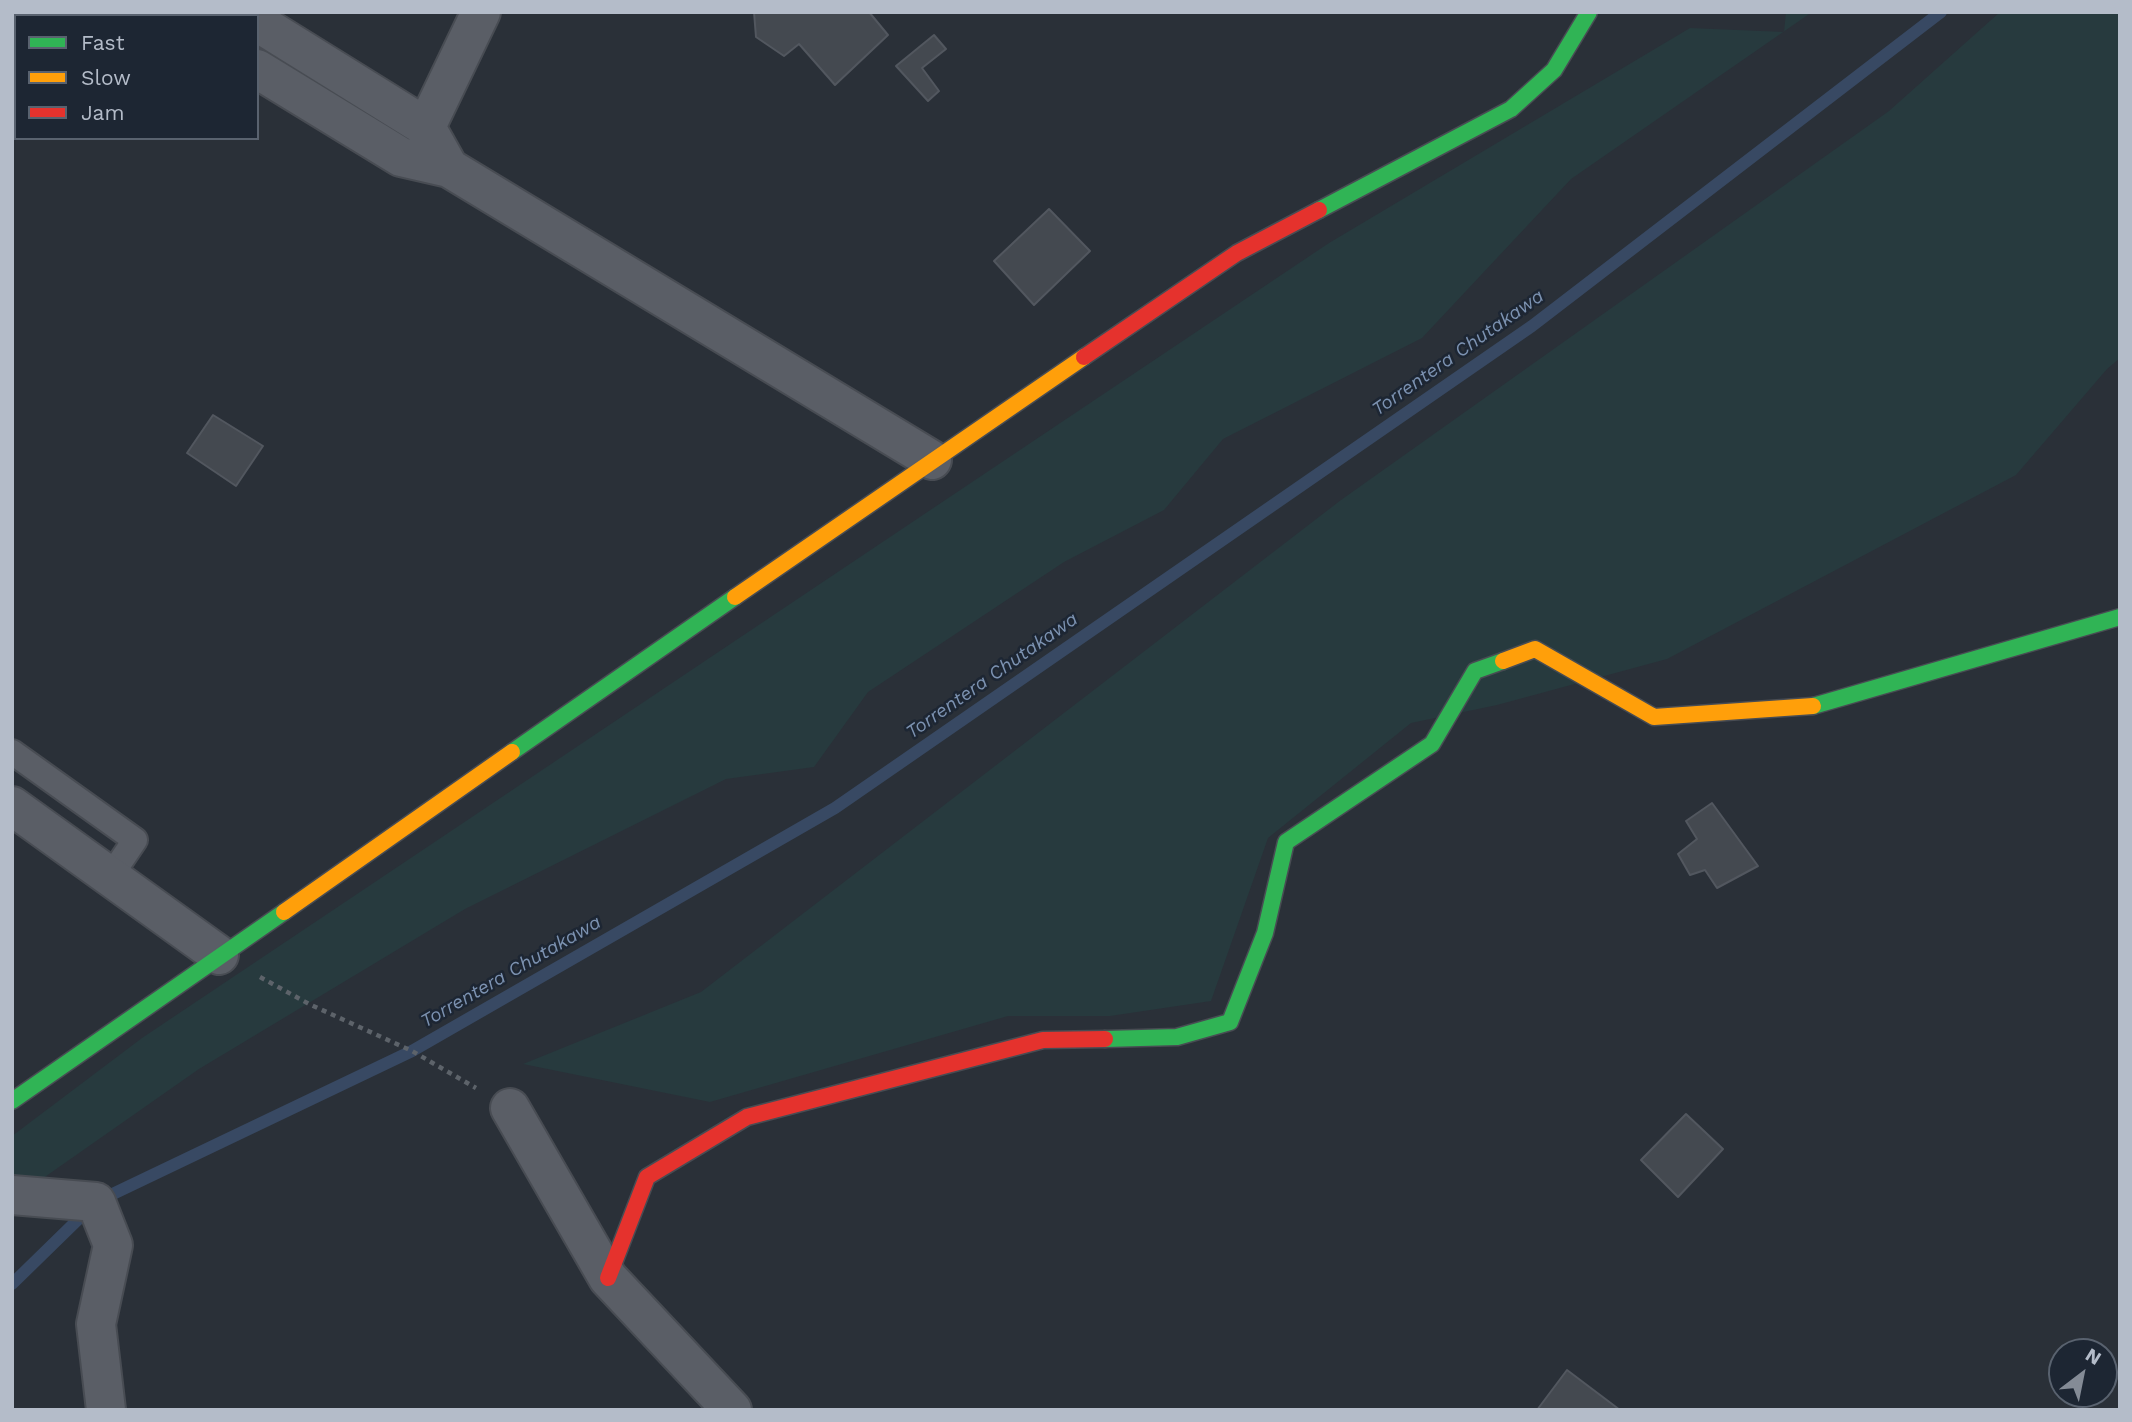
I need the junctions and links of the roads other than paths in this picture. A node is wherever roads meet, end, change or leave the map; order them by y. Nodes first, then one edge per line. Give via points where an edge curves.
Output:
1 (481, 12) edge
2 (1589, 12) edge
3 (259, 23) edge
4 (259, 70) edge
5 (426, 127) junction
6 (449, 168) junction
7 (932, 460) junction
8 (2120, 617) edge
9 (12, 752) edge
10 (12, 807) edge
11 (110, 877) junction
12 (219, 955) junction
13 (12, 1101) edge
14 (510, 1108) road end
15 (12, 1195) edge
16 (608, 1278) junction
17 (106, 1410) edge
18 (732, 1410) edge

1 - 5 street
2 - 7 street via 1554,70 1511,109 1237,253
3 - 5 street
4 - 6 street via 401,157
5 - 6 street
6 - 7 street
7 - 12 street
8 - 16 street via 1815,706 1654,717 1535,649 1475,671 1432,744 1286,842 1265,933 1230,1022 1177,1037 1044,1040 747,1117 647,1177
9 - 11 lane via 135,840
10 - 11 street
11 - 12 street
12 - 13 street
14 - 16 street
15 - 17 street via 96,1202 113,1245 96,1324
16 - 18 street

